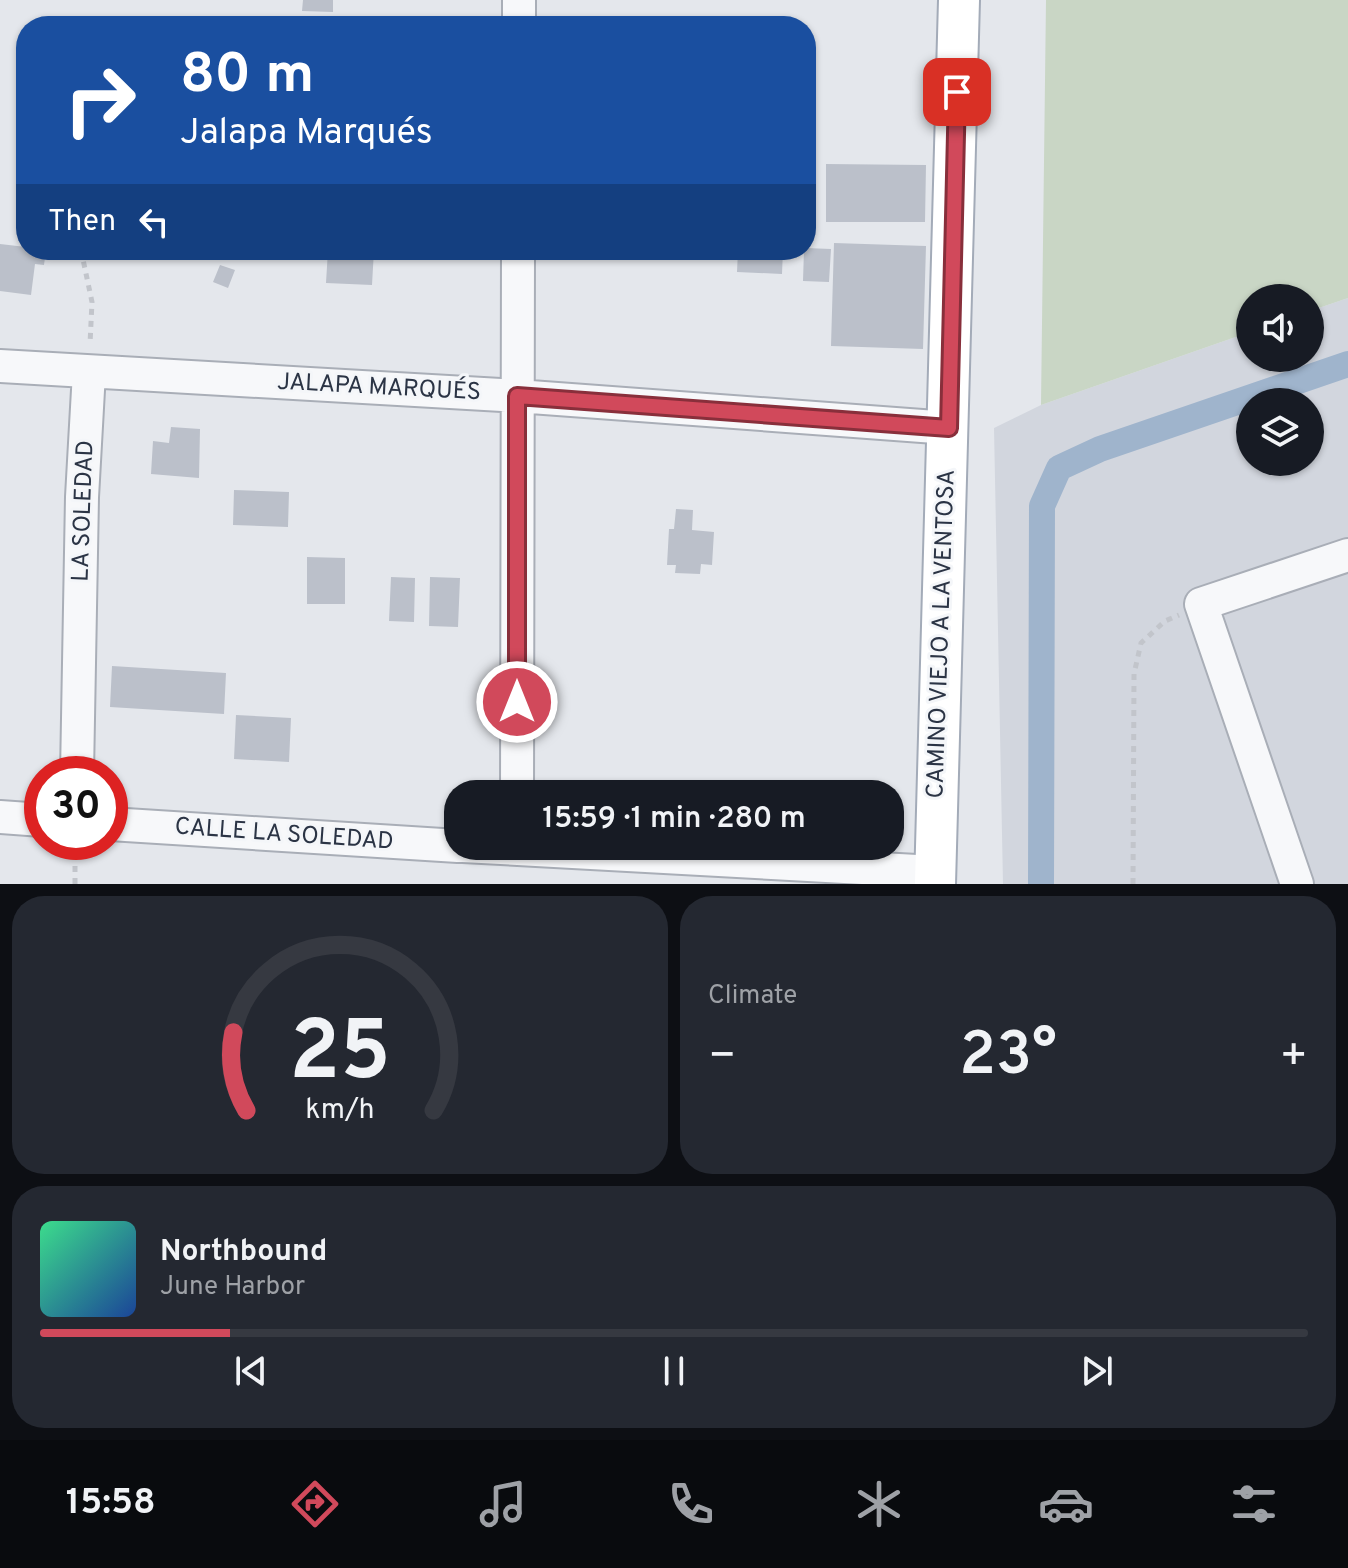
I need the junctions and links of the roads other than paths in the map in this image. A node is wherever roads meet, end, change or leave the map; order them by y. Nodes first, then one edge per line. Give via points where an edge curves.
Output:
1 (959, 0) edge
2 (518, 260) edge
3 (0, 366) edge
4 (89, 372) junction
5 (517, 396) junction
6 (949, 428) junction
7 (1348, 555) edge
8 (78, 756) edge
9 (517, 780) edge
10 (0, 817) edge
11 (24, 819) edge
12 (128, 825) edge
13 (444, 845) edge
14 (684, 860) edge
15 (935, 878) edge
16 (1297, 884) edge

1 - 6 main road, CAMINO VIEJO A LA VENTOSA
2 - 5 street
3 - 4 street, JALAPA MARQUÉS
4 - 5 street, JALAPA MARQUÉS
4 - 8 street, LA SOLEDAD
5 - 6 street, JALAPA MARQUÉS
5 - 9 street
6 - 15 main road, CAMINO VIEJO A LA VENTOSA
7 - 16 street via 1201,604
10 - 11 street
12 - 13 street, CALLE LA SOLEDAD
14 - 15 street, CALLE LA SOLEDAD

